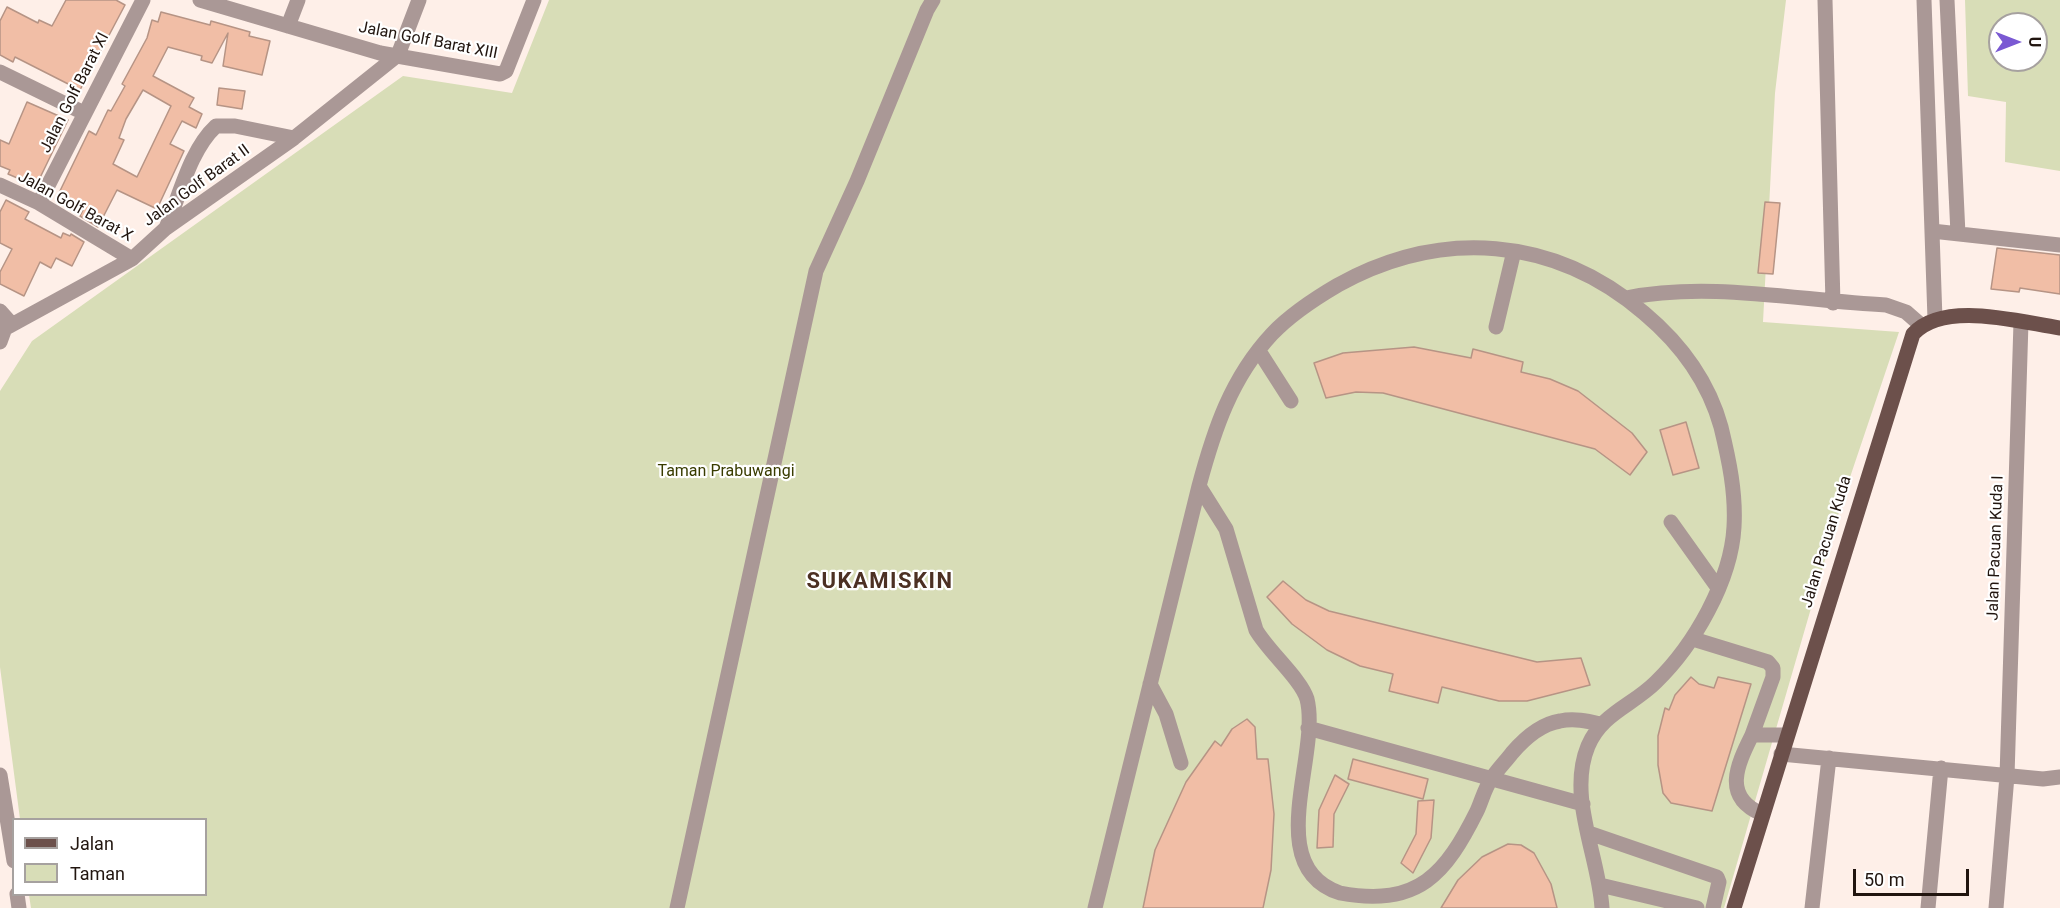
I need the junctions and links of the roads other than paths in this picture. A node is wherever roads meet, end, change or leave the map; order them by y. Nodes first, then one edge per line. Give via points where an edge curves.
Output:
1 (143, 0) edge
2 (200, 0) edge
3 (298, 0) edge
4 (419, 0) edge
5 (534, 0) edge
6 (933, 0) edge
7 (1825, 0) edge
8 (1924, 0) edge
9 (1947, 0) edge
10 (288, 26) junction
11 (398, 55) junction
12 (0, 72) edge
13 (84, 113) junction
14 (294, 138) junction
15 (0, 186) edge
16 (39, 203) junction
17 (166, 228) junction
18 (1932, 231) junction
19 (1958, 234) junction
20 (2060, 245) edge
21 (1514, 251) junction
22 (132, 260) junction
23 (1626, 298) junction
24 (1833, 303) junction
25 (0, 311) edge
26 (2021, 322) junction
27 (1928, 323) junction
28 (1496, 327) dead end
29 (2060, 328) edge
30 (3, 335) edge
31 (1259, 351) junction
32 (1290, 401) dead end
33 (1198, 486) junction
34 (1671, 522) dead end
35 (1718, 588) junction
36 (1693, 639) junction
37 (1150, 684) junction
38 (1600, 724) junction
39 (1308, 728) junction
40 (1752, 735) junction
41 (1786, 735) junction
42 (1781, 754) junction
43 (1829, 758) junction
44 (1181, 763) dead end
45 (1941, 768) junction
46 (0, 775) edge
47 (2007, 776) junction
48 (2060, 777) edge
49 (1491, 779) junction
50 (3, 803) edge
51 (1583, 804) junction
52 (1761, 814) junction
53 (1588, 833) junction
54 (12, 850) edge
55 (1600, 885) junction
56 (677, 908) edge
57 (1095, 908) edge
58 (1602, 908) edge
59 (1697, 908) edge
60 (1713, 908) edge
61 (1734, 908) edge
62 (1812, 908) edge
63 (1928, 908) edge
64 (1996, 908) edge

1 - 13 street, Jalan Golf Barat XI
2 - 10 street, Jalan Golf Barat XIII
3 - 10 street
4 - 11 street
5 - 11 street, Jalan Golf Barat XIII via 503,73
6 - 56 street via 816,271
7 - 24 street
8 - 18 street
9 - 19 street
10 - 11 street, Jalan Golf Barat XIII
11 - 14 street, Jalan Golf Barat II
12 - 13 street
13 - 16 street, Jalan Golf Barat XI
14 - 17 street, Jalan Golf Barat II
14 - 17 street via 236,126 216,126 199,148
15 - 16 street, Jalan Golf Barat X
16 - 22 street, Jalan Golf Barat X
17 - 22 street, Jalan Golf Barat II
18 - 19 street
18 - 27 street
19 - 20 street
21 - 23 street via 1579,270
21 - 28 street
21 - 31 street via 1458,246 1407,256 1361,272 1292,316
22 - 30 street, Jalan Golf Barat II
23 - 24 street via 1654,292 1702,292
23 - 35 street via 1684,351 1704,382 1720,422 1732,474 1734,529
24 - 27 street via 1886,305
25 - 30 street via 8,317
26 - 27 main road via 1954,315
26 - 29 main road
26 - 47 street, Jalan Pacuan Kuda I
27 - 41 main road, Jalan Pacuan Kuda via 1913,334 1908,345
31 - 32 street
31 - 33 street via 1229,393
33 - 37 street
33 - 39 street via 1226,529 1264,644 1306,699
34 - 35 street
35 - 36 street
36 - 38 street via 1655,684
36 - 40 street via 1768,662 1773,668
37 - 44 street via 1166,714
37 - 57 street
38 - 49 street via 1567,720 1535,731
38 - 51 street via 1587,747 1580,778
39 - 49 street
39 - 49 street via 1297,836 1313,875 1338,892 1376,901 1414,892 1428,884 1452,858
40 - 41 street
40 - 52 street via 1741,758 1736,784 1739,798
41 - 42 main road, Jalan Pacuan Kuda
42 - 43 street
42 - 52 main road, Jalan Pacuan Kuda
43 - 45 street
43 - 62 street
45 - 47 street
45 - 63 street
46 - 50 street
47 - 48 street
47 - 64 street, Jalan Pacuan Kuda I
49 - 51 street
50 - 54 street
51 - 53 street
52 - 61 main road, Jalan Pacuan Kuda
53 - 55 street
53 - 60 street via 1717,877
55 - 58 street
55 - 59 street

